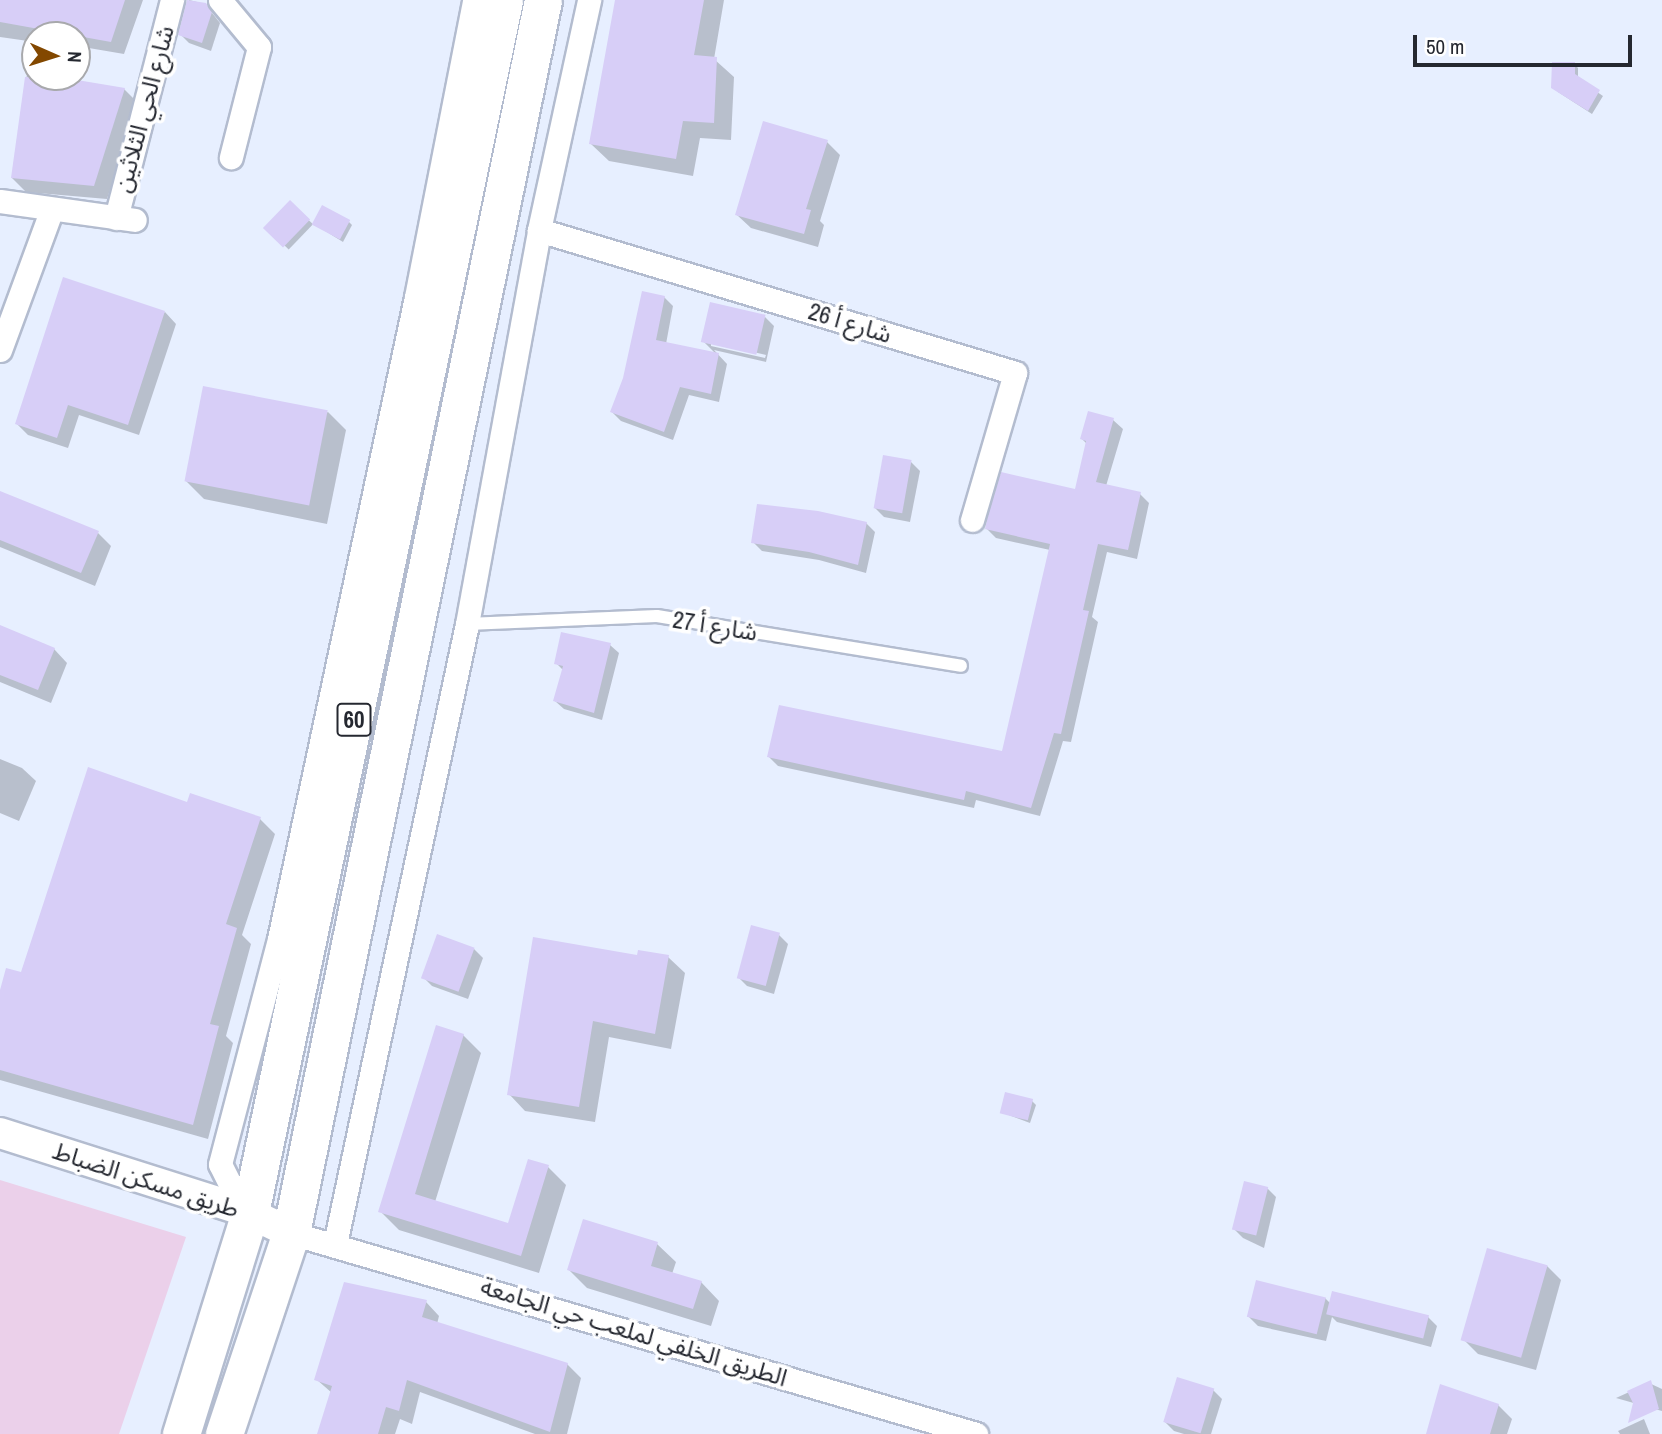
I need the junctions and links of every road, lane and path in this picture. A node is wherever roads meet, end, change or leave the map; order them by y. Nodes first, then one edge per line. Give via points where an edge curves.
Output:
1 (172, 0) edge
2 (220, 0) edge
3 (474, 0) edge
4 (504, 0) edge
5 (543, 0) edge
6 (589, 0) edge
7 (231, 157) dead end
8 (0, 201) edge
9 (52, 209) junction
10 (539, 230) junction
11 (0, 350) edge
12 (972, 520) dead end
13 (467, 624) junction
14 (961, 666) dead end
15 (0, 1133) edge
16 (247, 1212) junction
17 (291, 1233) junction
18 (335, 1244) junction
19 (181, 1434) edge
20 (224, 1434) edge
21 (976, 1434) edge

1 - 9 street, شارع الحي الثلاثين via 125,219
2 - 7 street via 259,47
3 - 16 street via 279,939 220,1164
4 - 16 main road, 60
5 - 17 main road, 60
6 - 10 street
8 - 9 street
9 - 11 street
10 - 12 street, شارع أ 26 via 1015,373
10 - 13 street
13 - 14 lane, شارع أ 27 via 657,616
13 - 18 street
15 - 16 street, طريق مسكن الضباط
16 - 17 street, طريق مسكن الضباط
16 - 19 main road, 60
17 - 18 street, الطريق الخلفي لملعب حي الجامعة
17 - 20 main road, 60
18 - 21 street, الطريق الخلفي لملعب حي الجامعة

